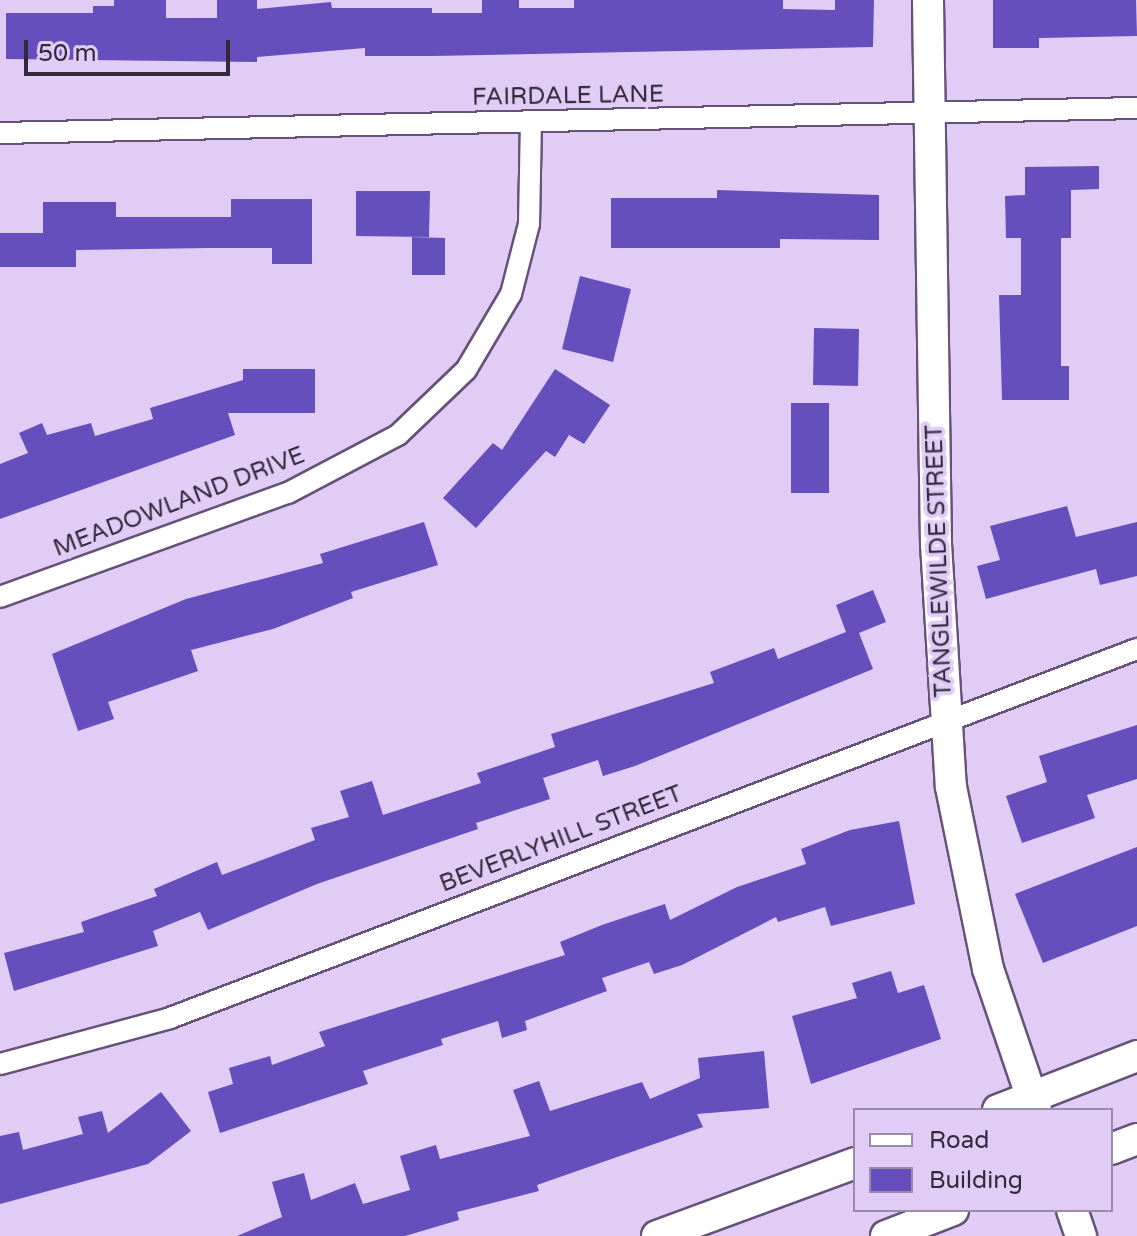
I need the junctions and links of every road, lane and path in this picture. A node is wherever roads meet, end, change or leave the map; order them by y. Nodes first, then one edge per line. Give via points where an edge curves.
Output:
1 (928, 0) edge
2 (1137, 108) edge
3 (929, 115) junction
4 (531, 123) junction
5 (0, 133) edge
6 (0, 597) edge
7 (1137, 649) edge
8 (945, 718) junction
9 (1137, 1056) edge
10 (0, 1064) edge
11 (1034, 1104) edge
12 (1010, 1108) edge
13 (1137, 1139) edge
14 (1113, 1148) edge
15 (853, 1164) edge
16 (948, 1212) edge
17 (1073, 1212) edge
18 (657, 1236) edge
19 (886, 1236) edge
20 (1081, 1236) edge

1 - 3 street, TANGLEWILDE STREET
2 - 3 street, FAIRDALE LANE
3 - 4 street, FAIRDALE LANE
3 - 8 street, TANGLEWILDE STREET via 936,544
4 - 5 street, FAIRDALE LANE
4 - 6 street, MEADOWLAND DRIVE via 529,224 511,294 466,370 398,435 288,493
7 - 8 street, BEVERLYHILL STREET
8 - 10 street, BEVERLYHILL STREET via 170,1018
8 - 11 street, TANGLEWILDE STREET via 965,878
9 - 11 street
11 - 12 street
13 - 14 street
15 - 18 street
16 - 19 street
17 - 20 street

